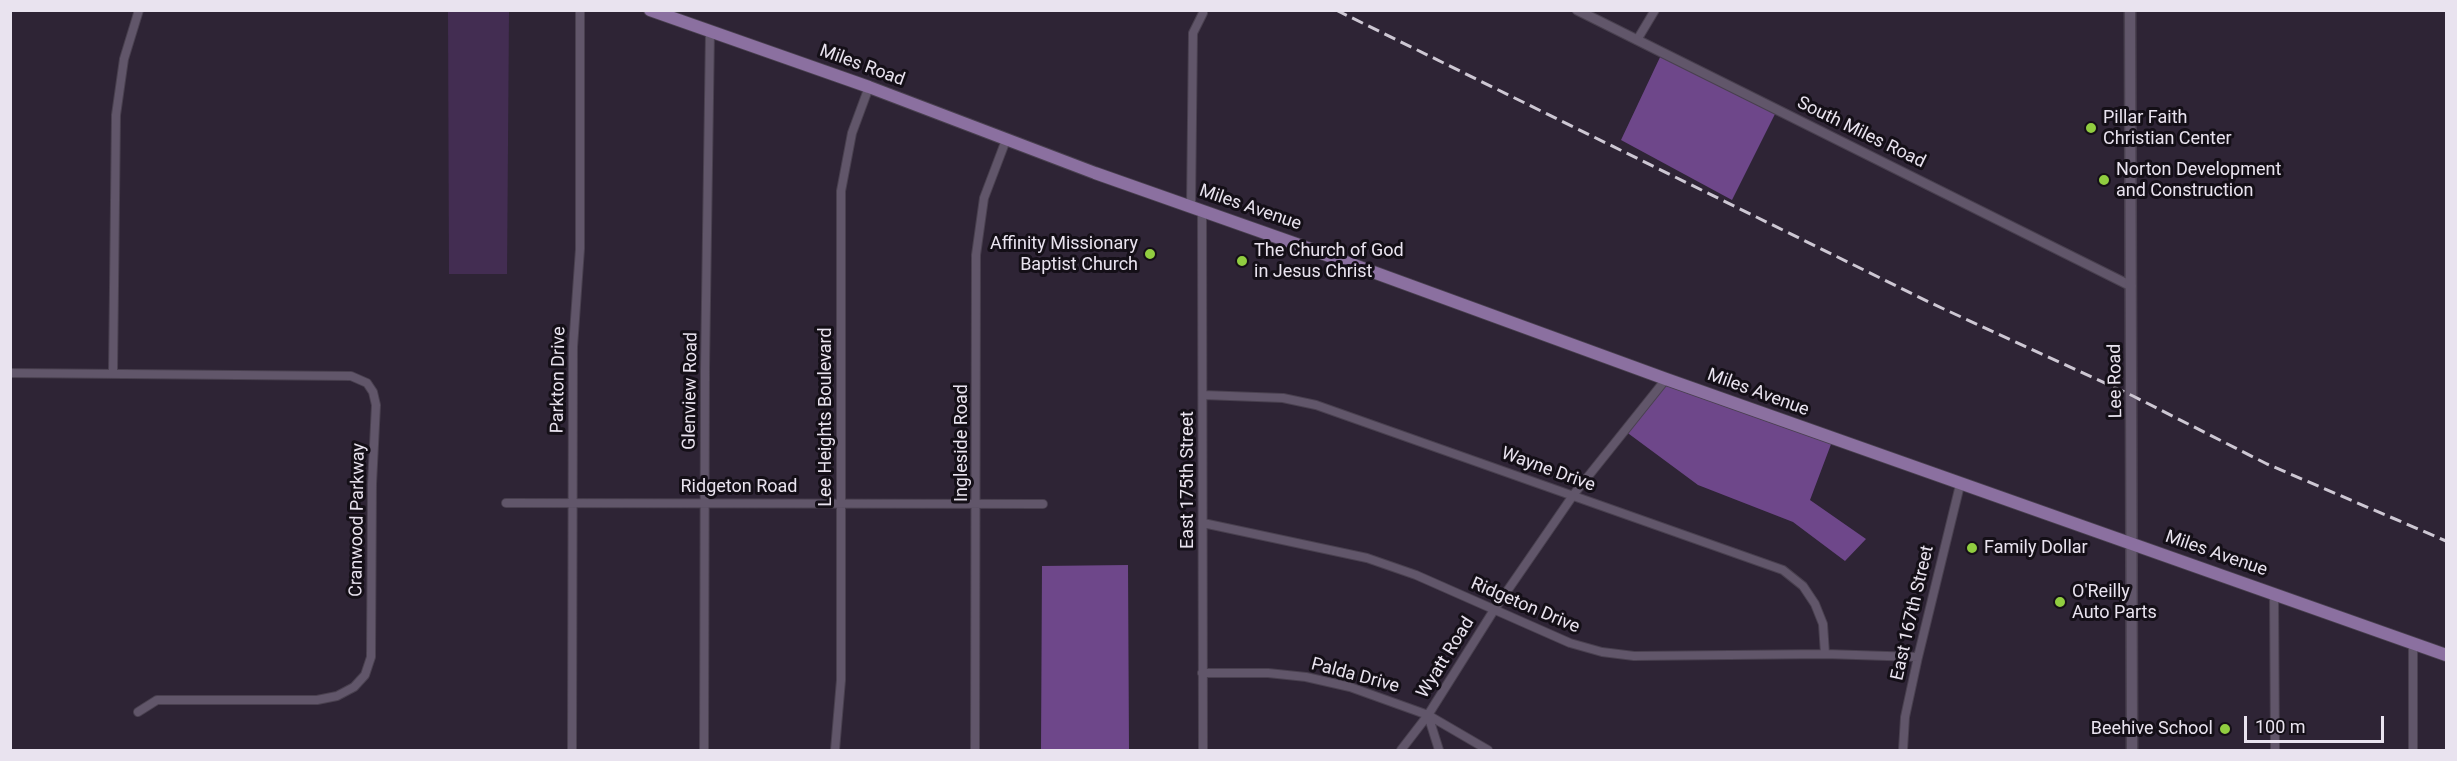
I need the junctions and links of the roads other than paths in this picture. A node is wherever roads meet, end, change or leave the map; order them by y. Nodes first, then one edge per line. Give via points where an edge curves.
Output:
1 (140, 10) edge
2 (580, 10) edge
3 (650, 10) edge
4 (1577, 10) edge
5 (1655, 10) edge
6 (2130, 10) edge
7 (1203, 13) dead end
8 (710, 31) junction
9 (1636, 40) junction
10 (869, 87) junction
11 (1006, 140) junction
12 (1059, 159) joint
13 (1197, 209) junction
14 (2131, 286) junction
15 (10, 373) edge
16 (113, 373) junction
17 (1666, 379) junction
18 (1203, 395) junction
19 (1960, 484) junction
20 (1574, 494) junction
21 (573, 502) junction
22 (705, 502) junction
23 (841, 502) junction
24 (506, 503) dead end
25 (977, 504) junction
26 (1043, 504) dead end
27 (1203, 523) junction
28 (2132, 544) junction
29 (2274, 593) junction
30 (1494, 610) junction
31 (2413, 642) junction
32 (1825, 654) junction
33 (2446, 655) edge
34 (1918, 657) junction
35 (1202, 673) junction
36 (138, 712) dead end
37 (1428, 715) junction
38 (572, 750) edge
39 (704, 750) edge
40 (835, 750) edge
41 (975, 750) edge
42 (1203, 750) edge
43 (1401, 750) edge
44 (1439, 750) edge
45 (1488, 750) edge
46 (1902, 750) edge
47 (2132, 750) edge
48 (2275, 750) edge
49 (2413, 750) edge

1 - 16 street via 124,59 117,106
2 - 21 street, Parkton Drive via 580,249 573,346
3 - 8 main road, Miles Road
4 - 9 street, South Miles Road
5 - 9 street
6 - 14 main road, Lee Road
7 - 13 street, East 175th Street via 1193,33
8 - 10 main road, Miles Road
8 - 22 street, Glenview Road
9 - 14 street, South Miles Road
10 - 11 main road, Miles Road
10 - 23 street, Lee Heights Boulevard via 852,132 841,191
11 - 12 main road, Miles Road
11 - 25 street, Ingleside Road via 984,198 976,255
12 - 13 main road, Miles Avenue
13 - 17 main road, Miles Avenue
13 - 18 street, East 175th Street
14 - 28 main road, Lee Road
15 - 16 street, Cranwood Parkway
16 - 36 street, Cranwood Parkway via 351,376 367,383 376,405 371,657 365,675 337,696 317,700 157,700
17 - 19 main road, Miles Avenue
17 - 20 street, Wyatt Road
18 - 20 street, Wayne Drive via 1283,398 1316,405
18 - 27 street, East 175th Street
19 - 28 main road, Miles Avenue
19 - 34 street, East 167th Street
20 - 30 street, Wyatt Road
20 - 32 street, Wayne Drive via 1784,570 1803,586 1815,604 1823,624
21 - 22 street, Ridgeton Road
21 - 24 street, Ridgeton Road
21 - 38 street, Parkton Drive
22 - 23 street, Ridgeton Road
22 - 39 street, Glenview Road
23 - 25 street, Ridgeton Road
23 - 40 street, Lee Heights Boulevard via 840,680
25 - 26 street, Ridgeton Road
25 - 41 street, Ingleside Road
27 - 30 street, Ridgeton Drive via 1366,558
27 - 35 street, East 175th Street
28 - 29 main road, Miles Avenue
28 - 47 main road, Lee Road
29 - 31 main road, Miles Avenue
29 - 48 street
30 - 32 street, Ridgeton Drive via 1570,643 1602,652 1634,656
30 - 37 street, Wyatt Road
31 - 33 main road, Miles Avenue
31 - 49 street
32 - 34 street, Ridgeton Drive
34 - 46 street, East 167th Street
35 - 37 street, Palda Drive via 1306,677 1350,687
35 - 42 street, East 175th Street
37 - 43 street, Wyatt Road
37 - 44 street
37 - 45 street, Palda Drive

